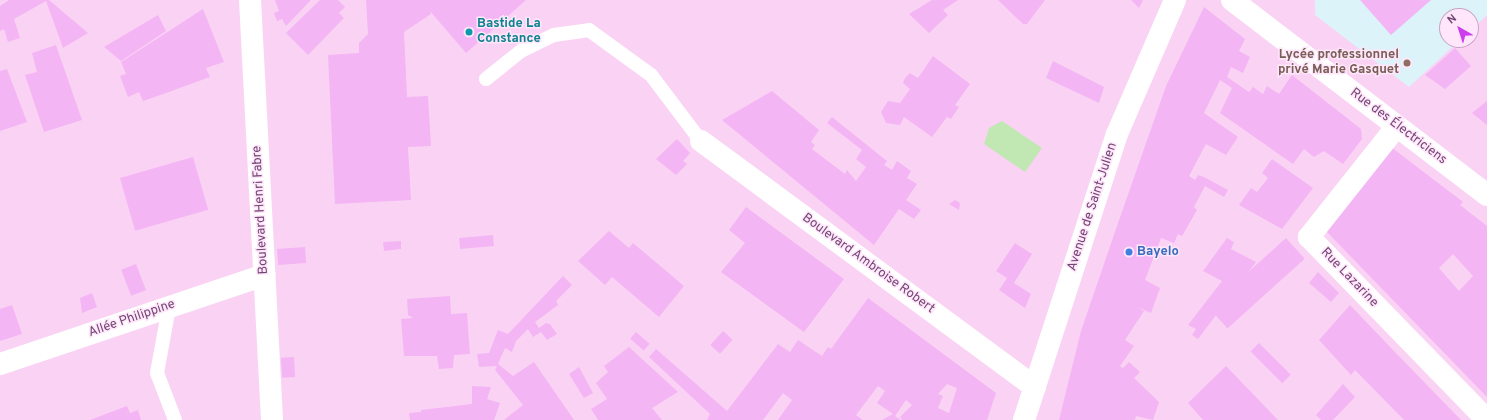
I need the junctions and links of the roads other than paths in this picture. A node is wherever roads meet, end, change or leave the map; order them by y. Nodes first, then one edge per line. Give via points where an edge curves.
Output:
1 (250, 0) edge
2 (1175, 0) edge
3 (1232, 0) edge
4 (486, 79) dead end
5 (1397, 126) junction
6 (701, 141) joint
7 (1487, 195) edge
8 (264, 275) junction
9 (169, 307) junction
10 (0, 364) edge
11 (1035, 387) junction
12 (174, 420) edge
13 (272, 420) edge
14 (1024, 420) edge
15 (1487, 420) edge

1 - 8 street, Boulevard Henri Fabre
2 - 11 street, Avenue de Saint-Julien via 1117,134
3 - 5 street, Rue des Électriciens
4 - 6 lane via 521,51 554,34 589,30 651,74
5 - 7 street, Rue des Électriciens
5 - 15 street, Rue Lazarine via 1309,237
6 - 11 street, Boulevard Ambroise Robert
8 - 9 street, Allée Philippine
8 - 13 street, Boulevard Henri Fabre
9 - 10 street, Allée Philippine
9 - 12 lane via 157,373
11 - 14 street, Avenue de Saint-Julien

